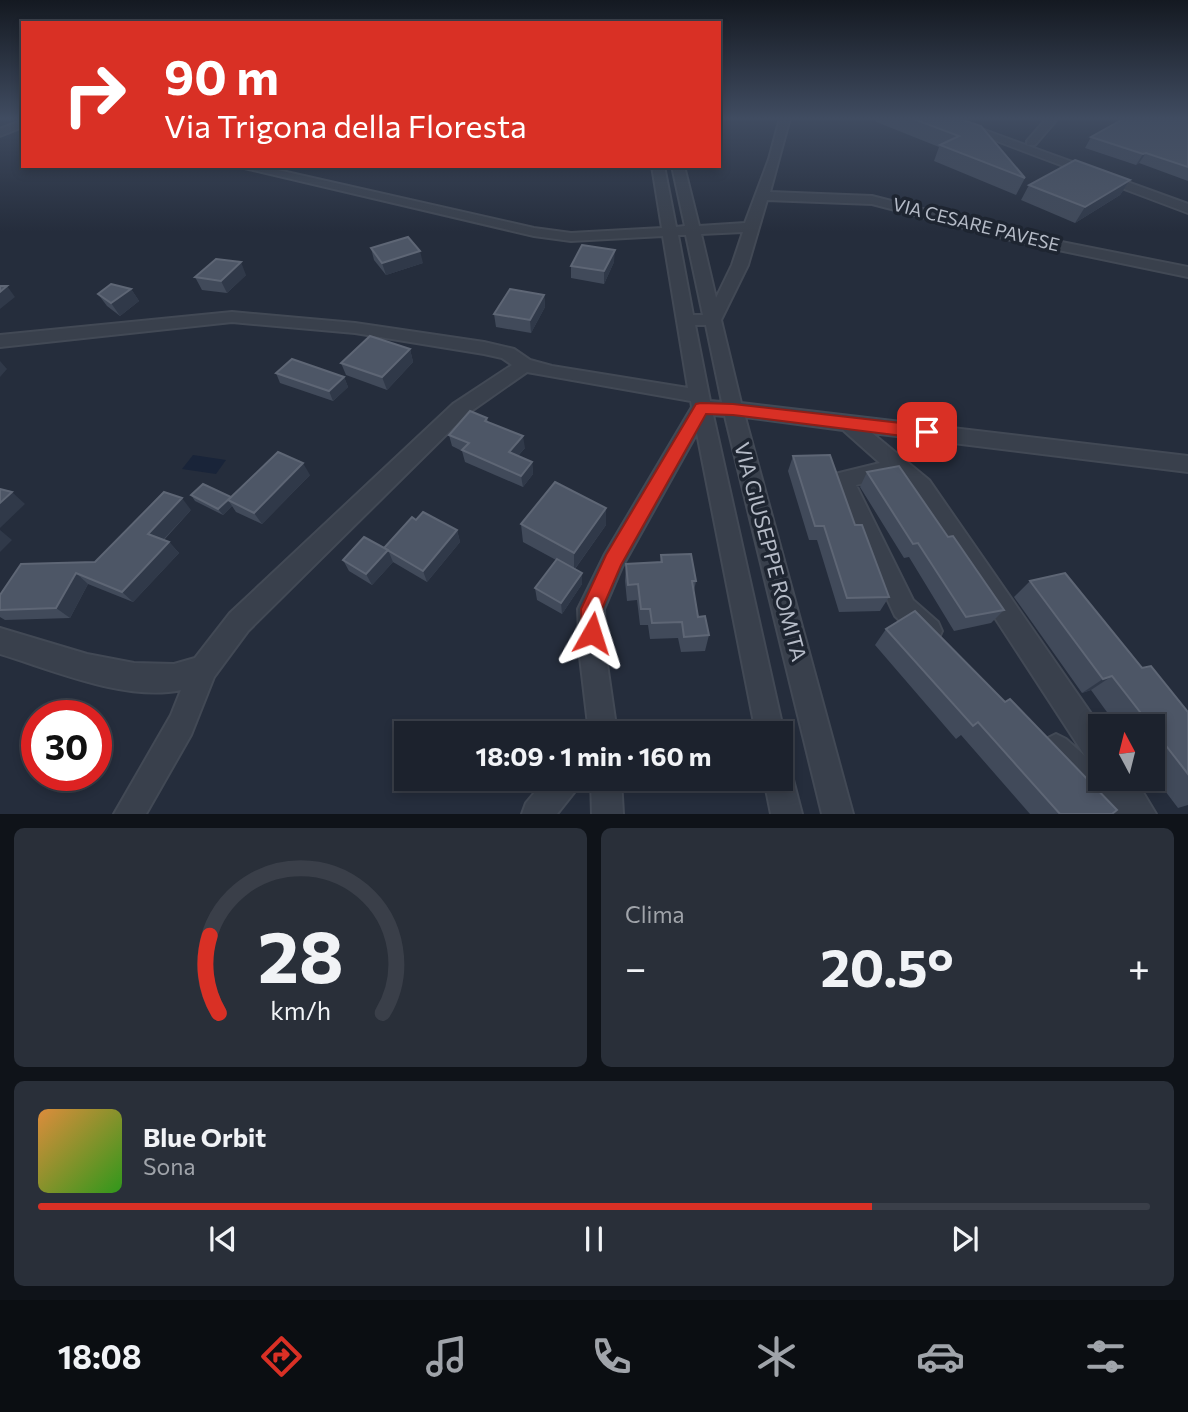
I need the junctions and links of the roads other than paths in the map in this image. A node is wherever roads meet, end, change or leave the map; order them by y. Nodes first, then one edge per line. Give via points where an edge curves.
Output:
1 (776, 156) edge
2 (1058, 156) edge
3 (1061, 156) edge
4 (251, 168) edge
5 (658, 168) edge
6 (678, 168) edge
7 (762, 196) junction
8 (1188, 199) edge
9 (1188, 209) edge
10 (751, 228) junction
11 (693, 231) junction
12 (669, 233) junction
13 (1188, 272) edge
14 (685, 320) junction
15 (713, 320) junction
16 (0, 341) edge
17 (524, 365) junction
18 (700, 402) junction
19 (733, 409) junction
20 (849, 423) junction
21 (1188, 464) edge
22 (900, 466) junction
23 (0, 641) edge
24 (944, 646) edge
25 (204, 668) junction
26 (598, 721) edge
27 (767, 721) edge
28 (1035, 730) edge
29 (1088, 735) edge
30 (555, 791) edge
31 (607, 791) edge
32 (782, 791) edge
33 (1125, 791) edge
34 (129, 814) edge
35 (537, 814) edge
36 (608, 814) edge
37 (787, 814) edge
38 (838, 814) edge
39 (1126, 814) edge
40 (1141, 814) edge

1 - 7 street
2 - 9 street
3 - 8 street
4 - 12 street via 547,234
5 - 12 street, VIA GIUSEPPE ROMITA
6 - 11 street, VIA GIUSEPPE ROMITA
7 - 10 street
7 - 13 street, VIA CESARE PAVESE via 872,200 1015,237
10 - 11 street
10 - 15 street via 740,265
11 - 12 street
11 - 15 street, VIA GIUSEPPE ROMITA
12 - 14 street, VIA GIUSEPPE ROMITA
14 - 15 street
14 - 18 street, VIA GIUSEPPE ROMITA
15 - 19 street, VIA GIUSEPPE ROMITA
16 - 17 street via 232,317 355,328 471,346 508,353
17 - 18 street
17 - 25 street via 460,409 239,622
18 - 19 street
18 - 26 street via 591,609
18 - 27 street, VIA GIUSEPPE ROMITA
19 - 20 street
19 - 38 street, VIA GIUSEPPE ROMITA
20 - 21 street
20 - 22 street
22 - 24 street via 843,480 904,608
22 - 29 street via 921,486
23 - 25 street via 149,678 174,678
25 - 34 street via 181,725
28 - 39 street
30 - 35 street
31 - 36 street
32 - 37 street
33 - 40 street

